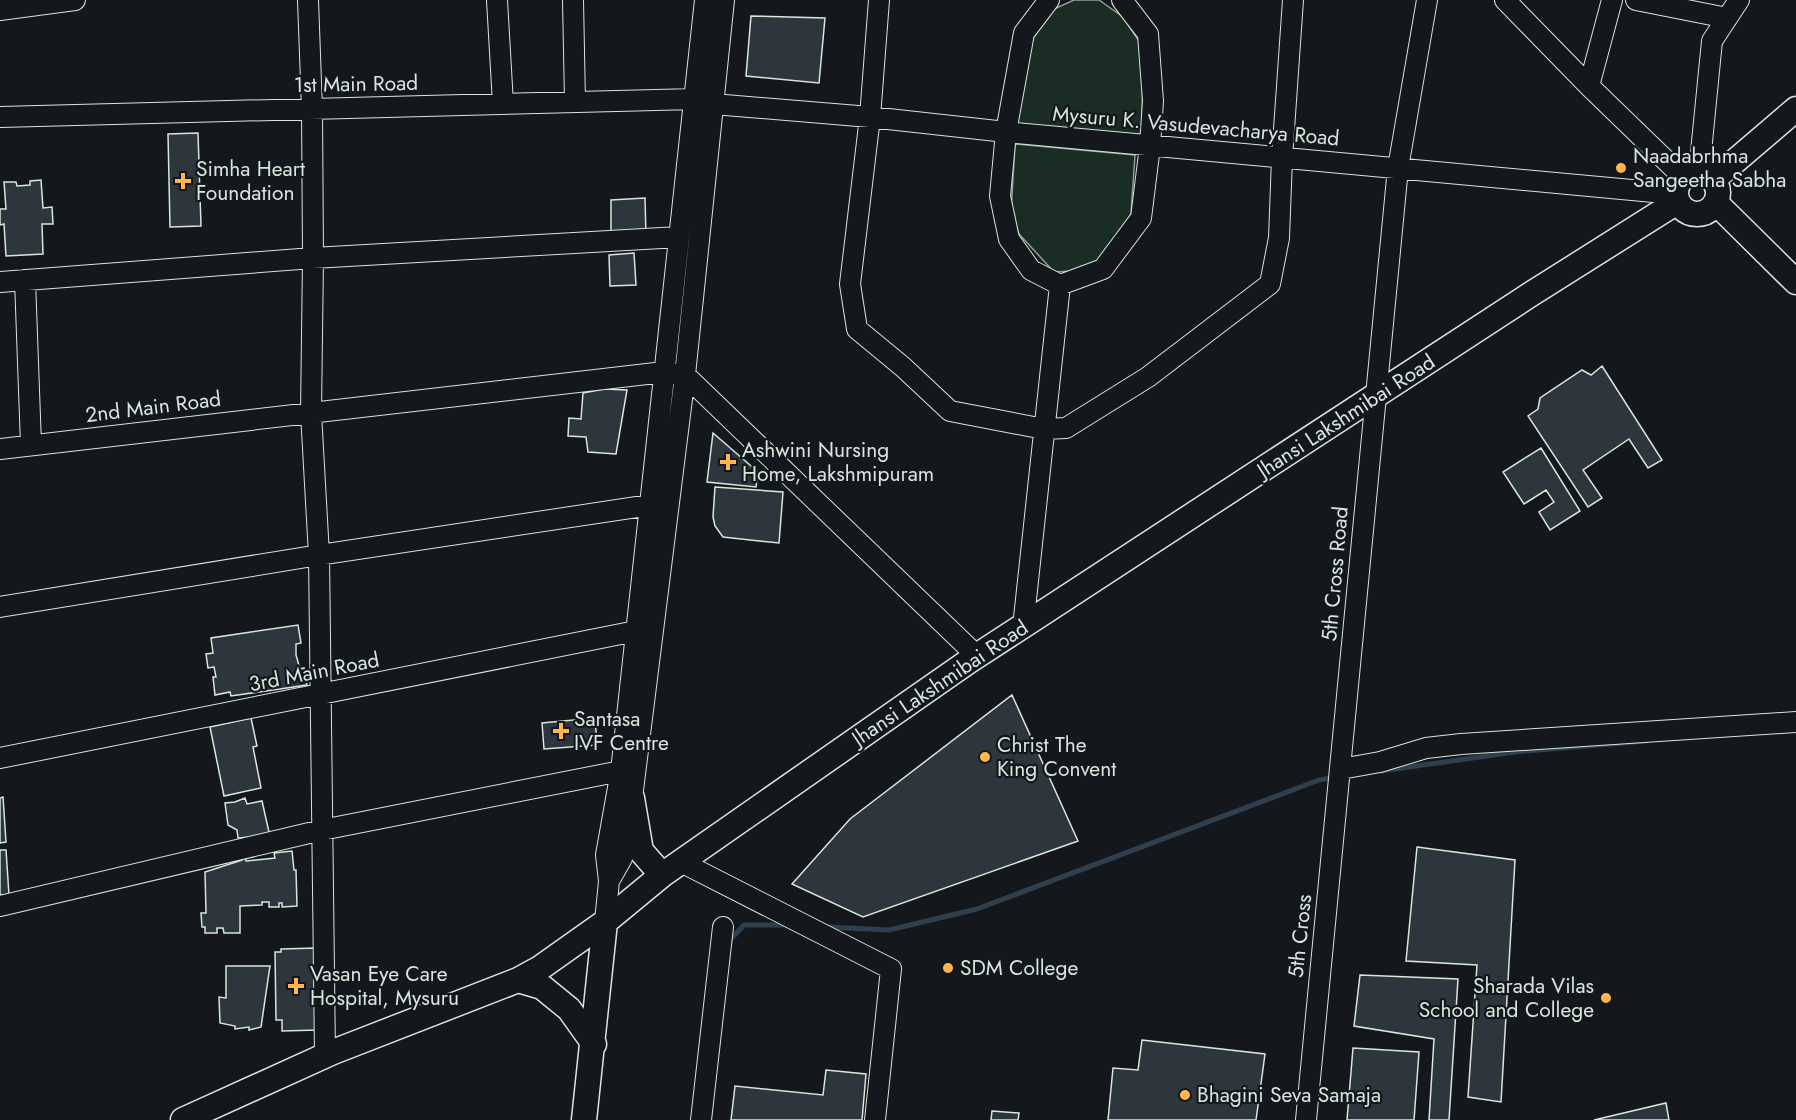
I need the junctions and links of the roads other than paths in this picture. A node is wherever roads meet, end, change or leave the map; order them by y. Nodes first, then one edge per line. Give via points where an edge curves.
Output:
1 (75, 0) edge
2 (309, 0) edge
3 (497, 0) edge
4 (573, 0) edge
5 (705, 0) edge
6 (724, 0) edge
7 (879, 0) edge
8 (1049, 0) edge
9 (1122, 0) edge
10 (1293, 0) edge
11 (1426, 0) edge
12 (1505, 0) edge
13 (1612, 0) edge
14 (1636, 0) edge
15 (1739, 0) edge
16 (0, 10) edge
17 (1727, 18) junction
18 (1589, 86) junction
19 (576, 102) junction
20 (704, 102) junction
21 (503, 104) junction
22 (312, 109) junction
23 (1796, 109) edge
24 (0, 117) edge
25 (870, 117) junction
26 (1006, 132) junction
27 (1150, 146) junction
28 (1282, 158) junction
29 (1398, 168) junction
30 (1690, 185) junction
31 (1716, 203) junction
32 (679, 237) junction
33 (313, 258) junction
34 (25, 280) junction
35 (0, 282) edge
36 (1796, 282) edge
37 (1060, 285) junction
38 (664, 372) junction
39 (685, 375) junction
40 (1376, 396) junction
41 (311, 412) junction
42 (1044, 429) junction
43 (31, 445) junction
44 (0, 449) edge
45 (650, 505) junction
46 (318, 555) junction
47 (0, 607) edge
48 (1023, 627) junction
49 (636, 632) junction
50 (977, 656) junction
51 (321, 696) junction
52 (1796, 722) edge
53 (0, 758) edge
54 (1341, 763) junction
55 (621, 771) junction
56 (632, 798) junction
57 (322, 830) junction
58 (671, 868) junction
59 (609, 881) junction
60 (0, 906) edge
61 (605, 922) junction
62 (723, 927) dead end
63 (518, 980) junction
64 (594, 1044) junction
65 (325, 1056) junction
66 (183, 1120) edge
67 (584, 1120) edge
68 (701, 1120) edge
69 (875, 1120) edge
70 (1306, 1120) edge

1 - 16 street
2 - 22 street
3 - 21 street
4 - 19 street
5 - 20 street
6 - 20 street
7 - 25 street
8 - 26 street via 1024,33
9 - 27 street via 1148,34 1153,101
10 - 28 street
11 - 29 street, 5th Cross Road
12 - 18 street
13 - 18 street
14 - 17 street
15 - 17 street
17 - 30 street via 1712,41
18 - 30 street
19 - 20 street, 1st Main Road
19 - 21 street, 1st Main Road
20 - 25 street, Mysuru K. Vasudevacharya Road
20 - 32 street
20 - 39 street
21 - 22 street, 1st Main Road
22 - 24 street, 1st Main Road
22 - 33 street
23 - 30 main road, Jhansi Lakshmibai Road
25 - 26 street, Mysuru K. Vasudevacharya Road
25 - 42 street via 850,284 856,329 950,411
26 - 27 street, Mysuru K. Vasudevacharya Road
26 - 37 street via 1000,196 1009,239 1031,270
27 - 28 street, Mysuru K. Vasudevacharya Road
27 - 37 street via 1141,218 1103,269
28 - 29 street, Mysuru K. Vasudevacharya Road
28 - 42 street via 1279,238 1270,284 1148,377 1066,428
29 - 30 street, Mysuru K. Vasudevacharya Road
29 - 40 street, 5th Cross Road
30 - 31 main road via 1718,191
30 - 31 main road via 1684,211 1696,215 1707,212
30 - 40 main road, Jhansi Lakshmibai Road
31 - 36 main road
32 - 33 street
32 - 38 street
33 - 34 street
33 - 41 street
34 - 35 street
34 - 43 street
37 - 42 street
38 - 39 street, 2nd Main Road
38 - 41 street, 2nd Main Road
38 - 45 street
39 - 50 street
39 - 56 street
40 - 48 main road, Jhansi Lakshmibai Road
40 - 54 street, 5th Cross Road
41 - 43 street, 2nd Main Road
41 - 46 street
42 - 48 street
43 - 44 street, 2nd Main Road
45 - 46 street
45 - 49 street
46 - 47 street
46 - 51 street
48 - 50 main road, Jhansi Lakshmibai Road
49 - 51 street, 3rd Main Road
49 - 55 street
50 - 58 main road, Jhansi Lakshmibai Road
51 - 53 street, 3rd Main Road
51 - 57 street
52 - 54 street via 1461,744 1426,748 1380,762
54 - 70 street, 5th Cross
55 - 57 street
55 - 59 street via 606,855
56 - 58 main road via 641,851
56 - 59 street via 622,858
57 - 60 street
57 - 65 street
58 - 61 main road, Jhansi Lakshmibai Road
58 - 69 street via 891,969
59 - 61 street
61 - 63 main road, Jhansi Lakshmibai Road
61 - 64 main road
62 - 68 street
63 - 64 main road via 542,987 569,1009
63 - 65 main road, Jhansi Lakshmibai Road
64 - 67 main road
65 - 66 main road, Jhansi Lakshmibai Road

